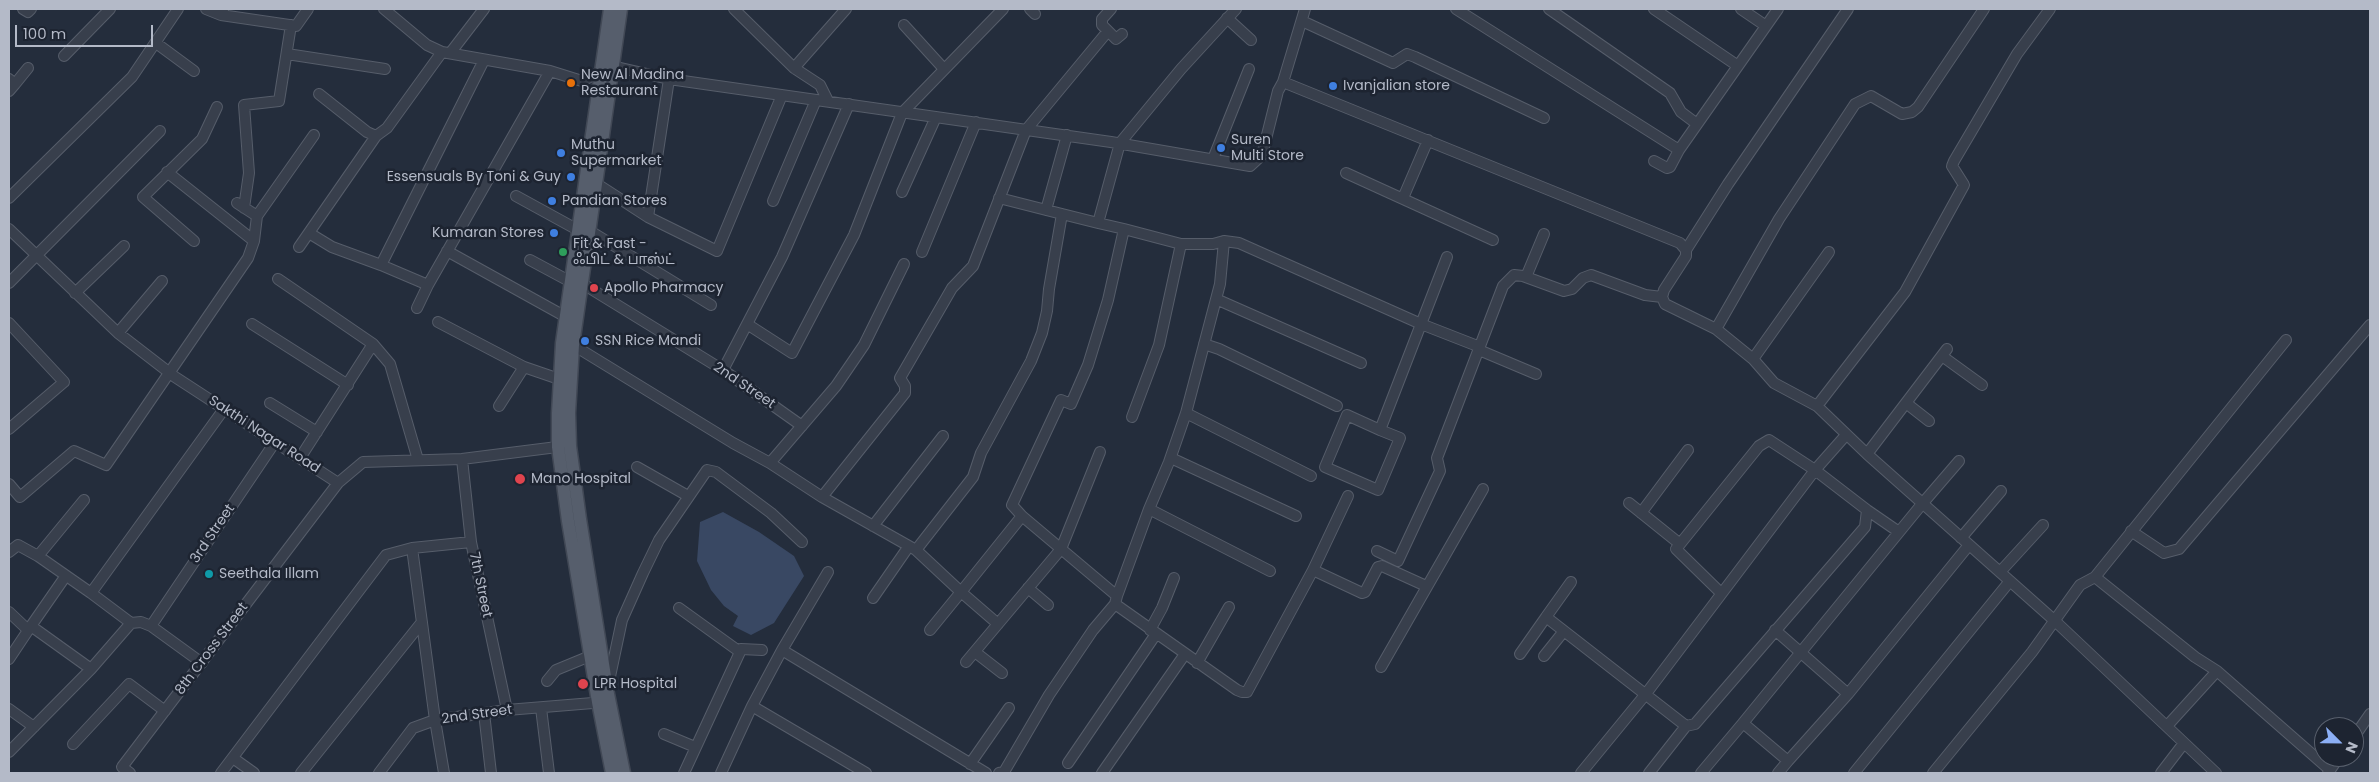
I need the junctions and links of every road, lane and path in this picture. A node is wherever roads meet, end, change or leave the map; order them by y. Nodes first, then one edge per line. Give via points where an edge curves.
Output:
1 (23, 9) edge
2 (31, 9) edge
3 (110, 9) edge
4 (178, 9) edge
5 (206, 9) edge
6 (308, 9) edge
7 (384, 9) edge
8 (482, 9) edge
9 (610, 9) edge
10 (621, 9) edge
11 (846, 9) edge
12 (1003, 9) edge
13 (1111, 9) edge
14 (1236, 9) edge
15 (1305, 9) edge
16 (1456, 9) edge
17 (1549, 9) edge
18 (1654, 9) edge
19 (1741, 9) edge
20 (1778, 9) edge
21 (1848, 9) edge
22 (1984, 9) edge
23 (2050, 9) edge
24 (741, 11) edge
25 (222, 12) edge
26 (1227, 18) junction
27 (1302, 21) junction
28 (291, 25) junction
29 (904, 25) dead end
30 (1766, 26) junction
31 (1108, 31) junction
32 (1122, 34) dead end
33 (1251, 40) dead end
34 (156, 43) junction
35 (447, 52) junction
36 (287, 54) junction
37 (64, 56) dead end
38 (484, 60) junction
39 (1738, 66) junction
40 (607, 67) junction
41 (28, 68) dead end
42 (794, 68) junction
43 (385, 69) dead end
44 (944, 69) junction
45 (1249, 69) dead end
46 (194, 71) dead end
47 (550, 71) junction
48 (669, 79) junction
49 (1283, 82) junction
50 (11, 84) edge
51 (319, 94) dead end
52 (782, 95) junction
53 (816, 100) junction
54 (828, 101) junction
55 (848, 104) junction
56 (217, 107) dead end
57 (902, 113) junction
58 (936, 117) junction
59 (1544, 118) dead end
60 (976, 122) junction
61 (1697, 124) junction
62 (160, 130) dead end
63 (1026, 130) junction
64 (314, 135) dead end
65 (1067, 135) junction
66 (376, 136) junction
67 (1428, 140) junction
68 (1120, 143) junction
69 (1679, 150) junction
70 (1213, 160) junction
71 (1654, 161) dead end
72 (167, 172) junction
73 (1346, 174) dead end
74 (597, 184) junction
75 (902, 192) dead end
76 (516, 196) dead end
77 (9, 198) edge
78 (999, 198) junction
79 (1403, 198) junction
80 (773, 201) dead end
81 (1046, 210) junction
82 (1062, 214) junction
83 (257, 216) junction
84 (648, 217) junction
85 (1098, 223) junction
86 (9, 229) edge
87 (1124, 229) junction
88 (584, 231) junction
89 (309, 233) junction
90 (1544, 234) dead end
91 (1493, 240) dead end
92 (194, 241) dead end
93 (1224, 241) junction
94 (254, 242) junction
95 (1181, 244) junction
96 (124, 246) dead end
97 (299, 247) dead end
98 (1686, 250) junction
99 (447, 251) junction
100 (922, 252) dead end
101 (1828, 252) dead end
102 (36, 256) junction
103 (1447, 258) dead end
104 (530, 260) dead end
105 (904, 264) dead end
106 (381, 266) junction
107 (1526, 277) junction
108 (278, 279) dead end
109 (162, 281) dead end
110 (9, 283) edge
111 (577, 283) junction
112 (428, 285) junction
113 (75, 293) junction
114 (1662, 296) junction
115 (1216, 299) junction
116 (712, 305) dead end
117 (417, 308) dead end
118 (566, 317) junction
119 (438, 322) dead end
120 (9, 323) edge
121 (252, 324) dead end
122 (747, 324) junction
123 (1421, 324) junction
124 (2370, 325) edge
125 (1716, 329) junction
126 (118, 333) junction
127 (2286, 340) dead end
128 (373, 344) junction
129 (1204, 344) junction
130 (573, 345) junction
131 (1479, 348) junction
132 (1753, 360) junction
133 (1361, 363) dead end
134 (524, 367) junction
135 (723, 370) junction
136 (169, 372) junction
137 (1536, 374) dead end
138 (559, 379) junction
139 (1982, 384) dead end
140 (348, 385) junction
141 (270, 403) dead end
142 (1906, 403) junction
143 (499, 406) dead end
144 (1337, 406) dead end
145 (1817, 406) junction
146 (224, 409) junction
147 (1186, 413) junction
148 (1132, 417) dead end
149 (1929, 421) dead end
150 (10, 424) edge
151 (802, 426) junction
152 (1380, 430) junction
153 (317, 432) junction
154 (1846, 435) junction
155 (943, 436) dead end
156 (275, 442) junction
157 (564, 446) junction
158 (1688, 450) dead end
159 (1100, 452) dead end
160 (1867, 454) junction
161 (300, 458) junction
162 (1171, 458) junction
163 (462, 459) junction
164 (418, 460) junction
165 (1959, 461) dead end
166 (770, 463) junction
167 (637, 467) dead end
168 (1815, 470) junction
169 (1311, 476) dead end
170 (338, 483) junction
171 (9, 484) edge
172 (1483, 490) dead end
173 (2001, 491) dead end
174 (688, 496) junction
175 (1348, 496) dead end
176 (822, 497) junction
177 (84, 500) dead end
178 (1628, 503) dead end
179 (1922, 504) junction
180 (1149, 509) junction
181 (1867, 510) junction
182 (1641, 512) junction
183 (1022, 516) junction
184 (1296, 516) dead end
185 (2042, 525) dead end
186 (874, 526) junction
187 (2131, 531) junction
188 (1899, 532) junction
189 (1961, 538) junction
190 (471, 542) junction
191 (802, 542) dead end
192 (1680, 544) junction
193 (1969, 545) junction
194 (412, 548) junction
195 (912, 548) junction
196 (1061, 549) junction
197 (1377, 551) dead end
198 (9, 552) edge
199 (38, 556) junction
200 (1313, 570) junction
201 (1270, 571) dead end
202 (828, 572) dead end
203 (2000, 572) junction
204 (65, 576) junction
205 (2095, 577) junction
206 (1174, 578) dead end
207 (2010, 581) junction
208 (1571, 582) dead end
209 (1426, 586) junction
210 (1028, 588) junction
211 (961, 592) junction
212 (91, 593) junction
213 (1721, 593) junction
214 (873, 598) dead end
215 (1116, 600) junction
216 (1048, 605) dead end
217 (1229, 607) dead end
218 (679, 608) dead end
219 (9, 612) edge
220 (1546, 617) junction
221 (422, 622) junction
222 (2055, 622) junction
223 (132, 623) junction
224 (998, 624) junction
225 (151, 626) junction
226 (30, 628) junction
227 (930, 630) dead end
228 (1775, 630) junction
229 (1564, 631) junction
230 (1153, 632) junction
231 (762, 650) dead end
232 (782, 650) junction
233 (740, 652) junction
234 (975, 652) junction
235 (1801, 652) junction
236 (1185, 654) junction
237 (1520, 654) dead end
238 (590, 656) junction
239 (1544, 656) dead end
240 (9, 659) edge
241 (966, 662) dead end
242 (202, 663) junction
243 (1197, 663) junction
244 (1381, 667) dead end
245 (91, 669) junction
246 (2217, 671) junction
247 (1002, 673) dead end
248 (547, 681) dead end
249 (607, 689) junction
250 (1848, 694) junction
251 (1645, 695) junction
252 (604, 702) junction
253 (752, 706) junction
254 (541, 708) junction
255 (1010, 708) dead end
256 (9, 709) edge
257 (507, 710) junction
258 (165, 711) junction
259 (484, 713) junction
260 (435, 720) junction
261 (1743, 723) junction
262 (1686, 726) junction
263 (2167, 726) junction
264 (34, 727) junction
265 (664, 734) dead end
266 (2184, 743) junction
267 (73, 744) dead end
268 (695, 747) junction
269 (9, 752) edge
270 (233, 758) junction
271 (1788, 761) junction
272 (1068, 763) dead end
273 (970, 764) junction
274 (126, 770) edge
275 (2329, 772) edge
276 (221, 773) edge
277 (254, 773) edge
278 (301, 773) edge
279 (379, 773) edge
280 (444, 773) edge
281 (491, 773) edge
282 (549, 773) edge
283 (612, 773) edge
284 (624, 773) edge
285 (684, 773) edge
286 (721, 773) edge
287 (866, 773) edge
288 (986, 773) edge
289 (999, 773) edge
290 (1102, 773) edge
291 (1581, 773) edge
292 (1649, 773) edge
293 (1701, 773) edge
294 (1778, 773) edge
295 (1854, 773) edge
296 (1933, 773) edge
297 (2161, 773) edge
298 (2216, 773) edge

1 - 2 street via 28,12
3 - 37 street
4 - 34 street
5 - 25 street
6 - 28 street via 296,26
7 - 35 street via 427,45
8 - 35 street
9 - 40 main road
10 - 40 main road
11 - 42 street
12 - 44 street
13 - 31 street via 1101,22
14 - 26 street
15 - 27 street
16 - 69 street
17 - 61 street via 1670,93 1681,112
18 - 39 street
19 - 30 street
20 - 30 street
21 - 98 street
22 - 125 street via 1912,112 1902,114 1871,96 1855,104 1779,219
23 - 145 street via 2017,54 1954,161 1952,166 1964,186 1905,292
24 - 42 street
25 - 28 street
26 - 33 street
26 - 68 street
27 - 49 street
27 - 59 street via 1394,63 1407,54 1415,57
28 - 36 street
29 - 44 street
30 - 39 street
31 - 32 street via 1116,39
31 - 63 street
34 - 46 street
34 - 77 street via 132,78
35 - 38 street
35 - 66 street via 388,128
36 - 43 street
36 - 83 street via 279,101 244,105 249,173 240,206
38 - 47 street
38 - 106 street
39 - 61 street
40 - 47 street via 582,81
40 - 48 street
40 - 74 main road
40 - 88 main road
41 - 50 street
42 - 54 street via 820,85
44 - 57 street
45 - 70 street
47 - 99 street
48 - 52 street
48 - 84 street
49 - 67 street
49 - 70 street via 1262,155 1250,166
51 - 66 street
52 - 53 street
52 - 84 street via 716,252
53 - 54 street
53 - 80 street
54 - 55 street
55 - 57 street
55 - 122 street via 782,257
56 - 72 street via 202,139
57 - 58 street
57 - 122 street via 854,235 792,353
58 - 60 street
58 - 75 street
60 - 63 street
60 - 100 street
61 - 69 street
62 - 102 street
63 - 65 street
63 - 78 street
64 - 83 street
65 - 68 street
65 - 81 street
66 - 89 street
67 - 79 street
67 - 98 street via 1680,243
68 - 70 street
68 - 85 street
69 - 71 street via 1670,167
72 - 92 street via 142,197
72 - 94 street
73 - 79 street
74 - 84 street
74 - 88 main road
76 - 88 street
78 - 81 street
78 - 176 street via 973,266 952,288 900,378 905,393
79 - 91 street
81 - 82 street
82 - 85 street
82 - 195 street via 1047,311 1031,361 981,453 973,477
83 - 94 street
85 - 87 street
86 - 102 street, Sakthi Nagar Road
87 - 95 street
87 - 183 street via 1108,300 1088,365 1072,404 1061,400 1012,505
88 - 111 main road
88 - 116 street
89 - 97 street
89 - 106 street via 332,247
90 - 107 street
93 - 95 street
93 - 115 street via 1224,260
93 - 123 street via 1252,248
94 - 136 street via 248,258
95 - 148 street via 1159,345
96 - 113 street
98 - 114 street via 1686,256
99 - 112 street
99 - 118 street
101 - 132 street
102 - 110 street
102 - 113 street, Sakthi Nagar Road
103 - 123 street
104 - 111 street, 2nd Street
105 - 151 street via 864,345 836,386
106 - 112 street
107 - 114 street via 1564,291 1591,275 1646,295
107 - 131 street via 1514,275 1503,286
108 - 128 street
109 - 126 street
111 - 118 main road
111 - 130 main road
111 - 135 street, 2nd Street
112 - 117 street
113 - 126 street, Sakthi Nagar Road
114 - 125 street via 1665,304
115 - 129 street
115 - 133 street
118 - 138 main road
119 - 134 street
120 - 150 street via 64,382
121 - 140 street
122 - 135 street
123 - 131 street
123 - 152 street
124 - 187 street via 2179,549 2164,553
125 - 132 street
126 - 136 street, Sakthi Nagar Road
127 - 187 street
128 - 140 street
128 - 164 street via 390,364
129 - 144 street
129 - 147 street
130 - 157 main road
130 - 166 street
131 - 137 street
131 - 197 street via 1437,458 1440,470 1398,561
132 - 145 street via 1774,383
134 - 138 street
134 - 143 street
135 - 151 street, 2nd Street
136 - 146 street, Sakthi Nagar Road
136 - 171 street via 106,466 74,451 20,497
138 - 157 main road
139 - 142 street via 1944,353
140 - 153 street
141 - 153 street
142 - 149 street
142 - 160 street
145 - 154 street
146 - 156 street, Sakthi Nagar Road
146 - 212 street
147 - 162 street
147 - 169 street
151 - 166 street
152 - 152 street via 1347,415 1325,467 1378,490 1400,438
153 - 161 street
154 - 160 street
154 - 168 street
155 - 186 street
156 - 161 street, Sakthi Nagar Road
156 - 225 street, 3rd Street
157 - 163 street
157 - 238 main road
157 - 249 main road
158 - 182 street
159 - 196 street
160 - 179 street
161 - 170 street, Sakthi Nagar Road
162 - 180 street
162 - 184 street
163 - 164 street
163 - 190 street, 7th Street
164 - 170 street via 363,462
165 - 179 street
166 - 176 street
167 - 174 street
168 - 181 street
168 - 192 street via 1769,440 1759,446
168 - 213 street
170 - 242 street, 8th Cross Street
172 - 209 street
173 - 189 street
174 - 191 street via 707,470 713,470
174 - 249 street via 659,540 622,620
175 - 200 street
176 - 186 street
177 - 199 street
178 - 182 street
179 - 188 street
179 - 189 street
180 - 201 street
180 - 215 street
181 - 188 street
181 - 228 street via 1864,527
182 - 192 street
183 - 196 street
183 - 211 street
185 - 203 street
186 - 195 street
187 - 205 street
188 - 235 street
189 - 193 street
190 - 194 street
190 - 257 street, 7th Street
192 - 213 street via 1676,550
193 - 203 street
193 - 250 street
194 - 221 street
194 - 270 street via 386,554
195 - 211 street
195 - 214 street
196 - 210 street
196 - 215 street
198 - 199 street via 18,545
199 - 204 street
200 - 209 street via 1362,593 1378,567 1382,566
200 - 243 street via 1247,692 1242,692
202 - 232 street
203 - 207 street
204 - 212 street
204 - 226 street
205 - 222 street via 2080,586
205 - 246 street
206 - 230 street
207 - 222 street
207 - 295 street
208 - 220 street
209 - 244 street
210 - 216 street
210 - 224 street
211 - 224 street
211 - 227 street
212 - 223 street
213 - 251 street
215 - 230 street via 1125,612
215 - 289 street via 1049,695 1004,772
217 - 243 street
218 - 233 street
219 - 226 street
220 - 229 street
220 - 237 street
221 - 260 street
221 - 278 street
222 - 263 street
222 - 296 street
223 - 225 street
223 - 245 street
224 - 234 street
225 - 242 street
226 - 240 street
226 - 245 street
228 - 235 street
228 - 262 street via 1694,724
229 - 239 street
229 - 251 street
230 - 236 street
230 - 272 street via 1148,646
231 - 233 street via 742,649
232 - 253 street
232 - 273 street
233 - 268 street
234 - 241 street
234 - 247 street
235 - 250 street
235 - 261 street
236 - 243 street
236 - 290 street
238 - 248 street via 556,670
238 - 252 main road
242 - 258 street, 8th Cross Street
245 - 264 street
246 - 263 street
246 - 275 street
249 - 252 main road
250 - 271 street
251 - 262 street
251 - 291 street
252 - 254 street, 2nd Street
252 - 283 main road
252 - 284 main road
253 - 286 street
253 - 287 street
254 - 257 street, 2nd Street
254 - 282 street
255 - 273 street
256 - 264 street
257 - 259 street, 2nd Street
258 - 267 street via 129,684
258 - 274 street, 8th Cross Street
259 - 260 street, 2nd Street
259 - 281 street
260 - 279 street, 2nd Street via 413,728
260 - 280 street
261 - 271 street
261 - 293 street
262 - 292 street
263 - 266 street
264 - 269 street
265 - 268 street
266 - 297 street
266 - 298 street
268 - 285 street
270 - 276 street
270 - 277 street
271 - 294 street
273 - 288 street

